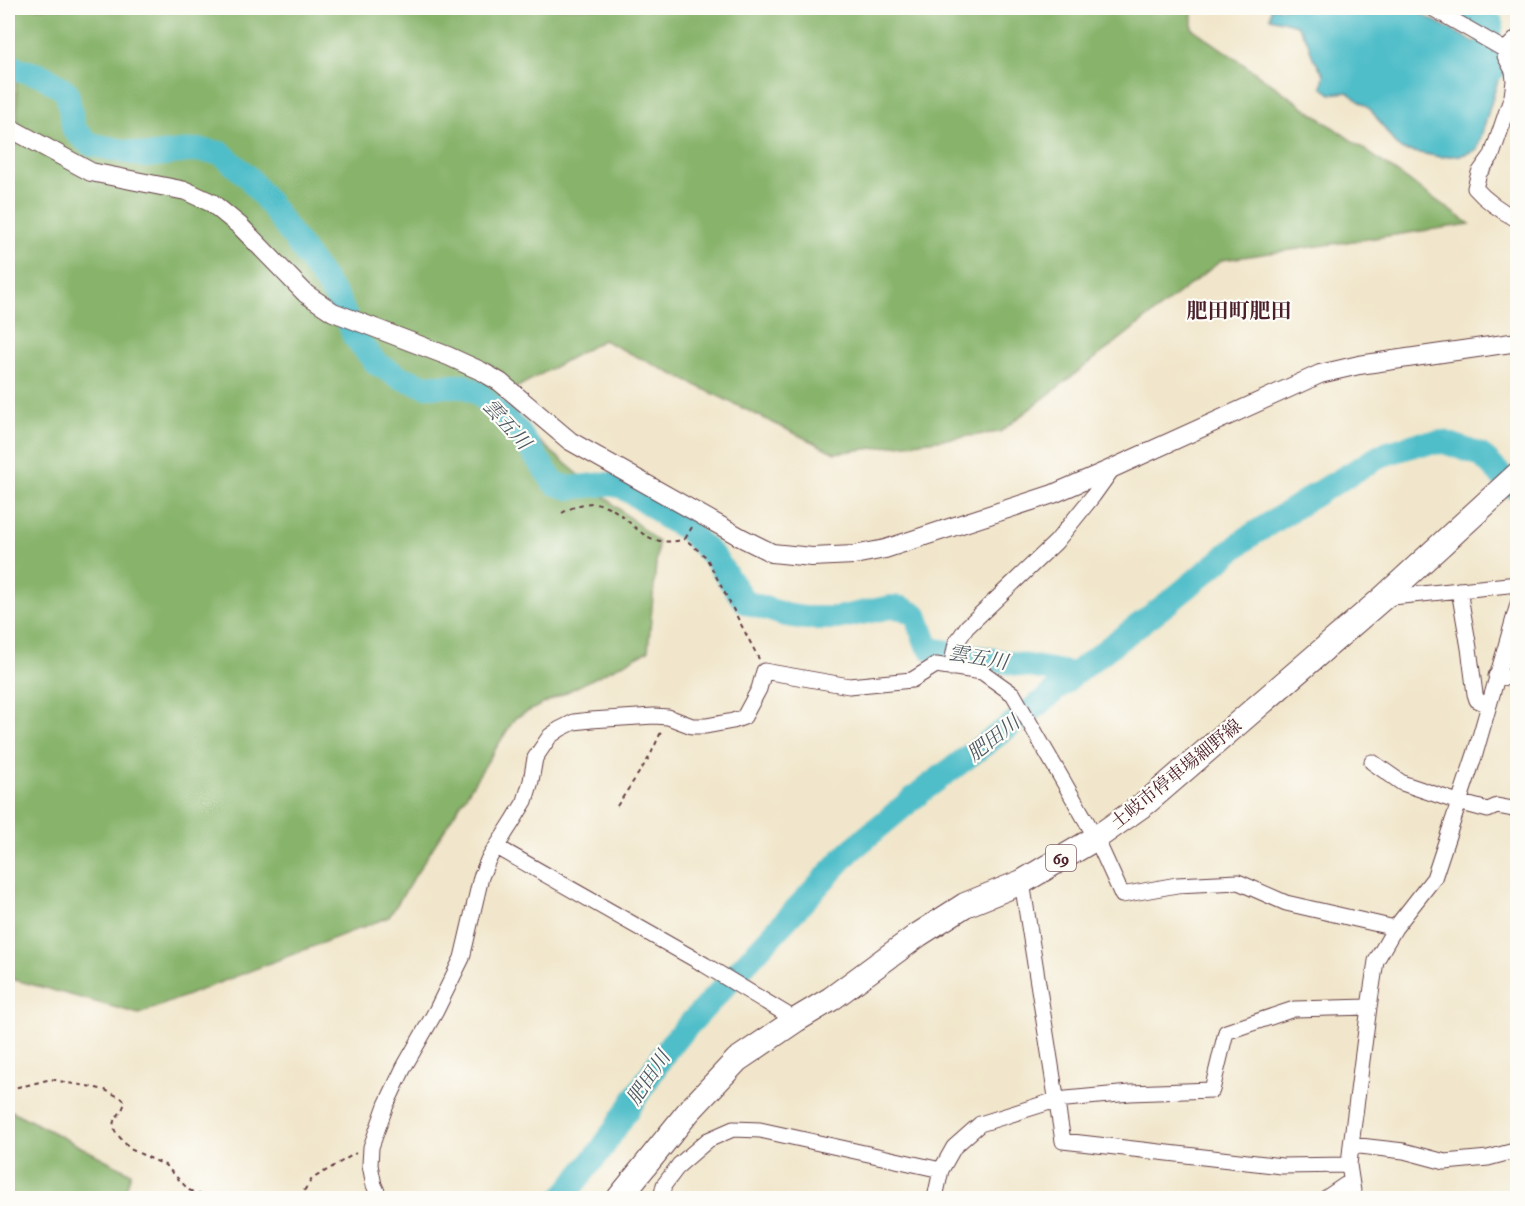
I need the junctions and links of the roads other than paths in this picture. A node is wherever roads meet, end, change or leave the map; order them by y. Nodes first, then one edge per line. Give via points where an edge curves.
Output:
1 (1432, 8) edge
2 (1518, 37) edge
3 (1505, 50) junction
4 (8, 127) edge
5 (1518, 220) edge
6 (1518, 342) edge
7 (1113, 468) junction
8 (1518, 474) edge
9 (1518, 584) edge
10 (1459, 590) junction
11 (1383, 598) junction
12 (1518, 604) edge
13 (951, 665) junction
14 (1496, 676) junction
15 (1518, 679) edge
16 (1488, 705) junction
17 (1372, 762) dead end
18 (1458, 802) junction
19 (1518, 810) edge
20 (1096, 838) junction
21 (497, 847) junction
22 (1022, 882) junction
23 (1395, 928) junction
24 (1369, 1007) junction
25 (796, 1020) junction
26 (1056, 1100) junction
27 (1351, 1145) junction
28 (1518, 1150) edge
29 (1349, 1164) junction
30 (941, 1170) junction
31 (1353, 1191) edge
32 (380, 1198) edge
33 (620, 1198) edge
34 (661, 1198) edge
35 (935, 1198) edge
36 (1326, 1198) edge

1 - 3 street
2 - 3 street
3 - 5 street via 1513,71 1512,96 1492,155 1479,173 1475,188 1498,210
4 - 7 street via 91,172 186,191 212,203 306,294 333,312 481,371 500,382 570,441 772,553 812,557 885,549 1053,494
6 - 7 street via 1320,374
7 - 13 street via 1056,542 968,627 956,643
8 - 11 main road, 土岐市停車場細野線 / 69
9 - 10 street
10 - 11 street
10 - 16 street via 1475,694 1477,700
11 - 20 main road, 土岐市停車場細野線 / 69 via 1206,753
12 - 14 street
13 - 20 street via 982,672 1013,694
13 - 21 street via 936,665 912,680 849,686 764,671 744,717 706,726 654,716 574,722 550,736 535,758 525,801
14 - 15 street
14 - 16 street
16 - 18 street
17 - 18 street via 1402,783
18 - 19 street via 1488,810 1497,806
18 - 23 street via 1434,878
20 - 22 main road, 土岐市停車場細野線 / 69
20 - 23 street via 1122,895 1177,885 1238,882 1286,903
21 - 25 street
21 - 32 street via 481,877 462,958 404,1067 371,1147 370,1164
22 - 25 main road, 土岐市停車場細野線 / 69 via 964,905
22 - 26 street
23 - 24 street via 1376,960
24 - 26 street via 1294,1009 1226,1032 1212,1090
24 - 27 street
25 - 33 main road, 土岐市停車場細野線 / 69 via 737,1060 689,1111
26 - 29 street via 1064,1141 1282,1166
26 - 30 street via 980,1124 954,1147
27 - 28 street via 1404,1150 1445,1162 1488,1158
27 - 29 street
29 - 31 street
30 - 34 street via 760,1130 733,1129 708,1140 679,1165 664,1185
30 - 35 street
31 - 36 street via 1346,1185

